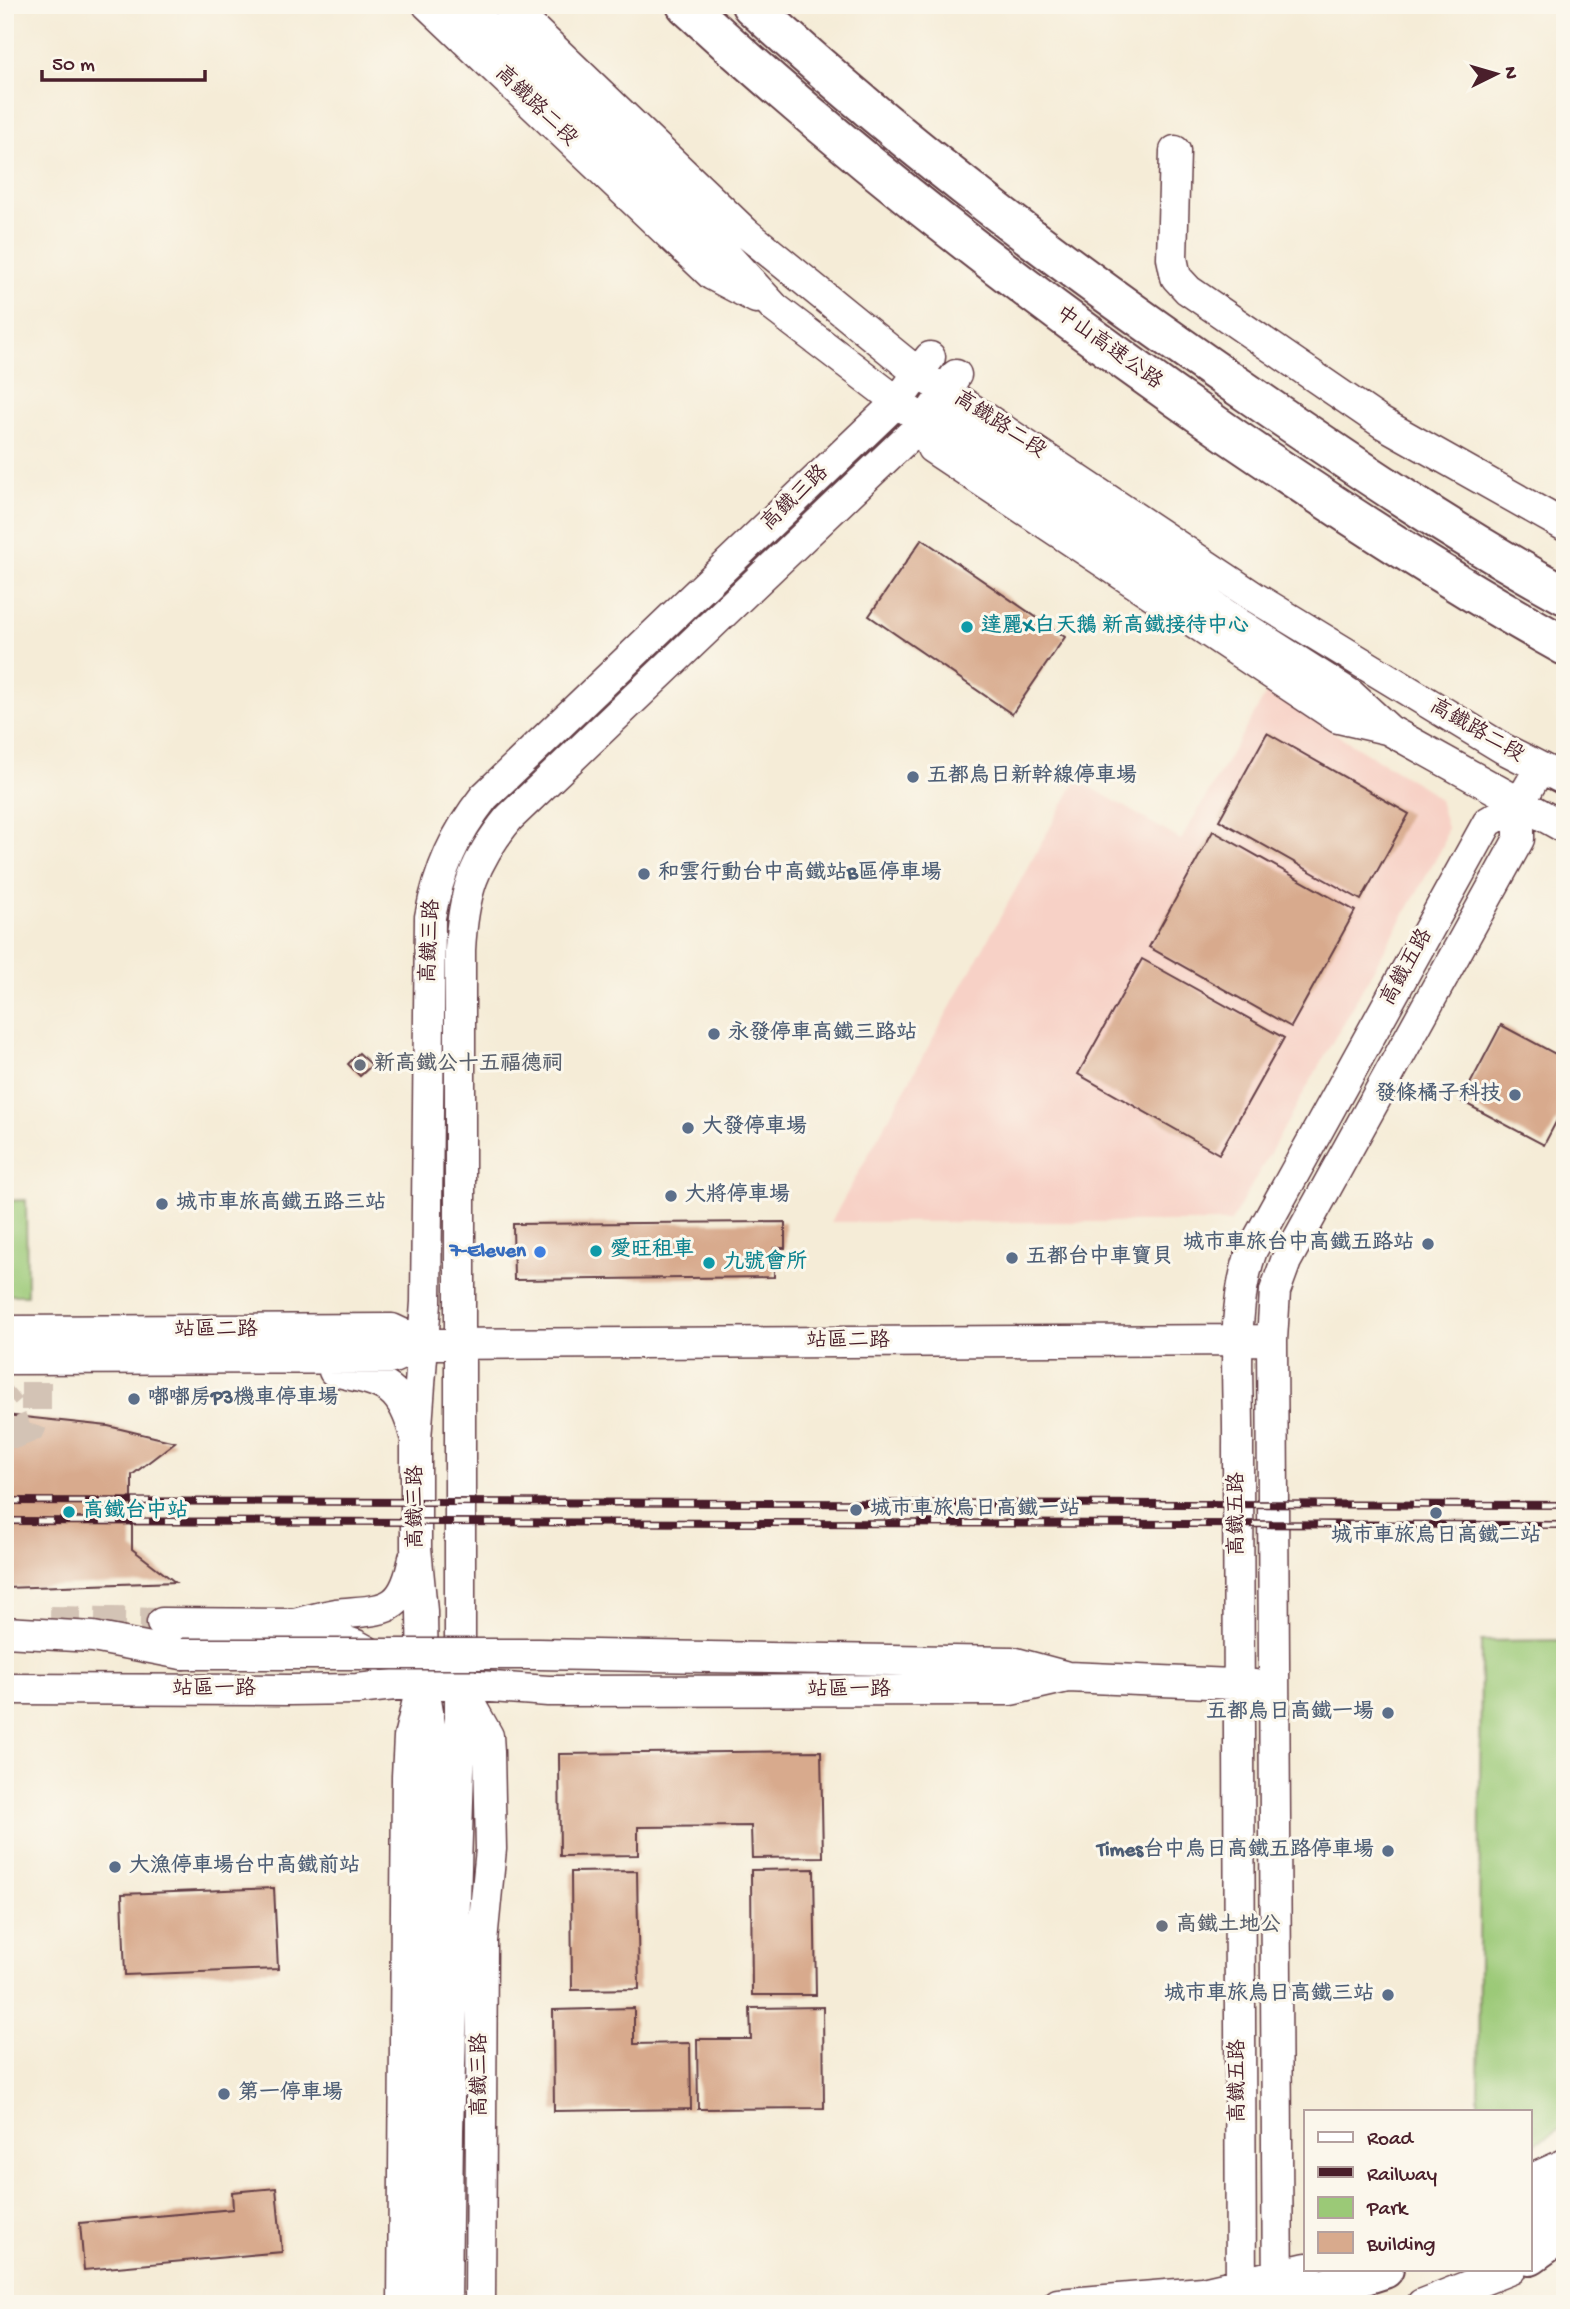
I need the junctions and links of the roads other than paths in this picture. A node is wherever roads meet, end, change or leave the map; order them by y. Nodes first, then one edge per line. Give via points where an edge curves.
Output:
1 (428, 5) edge
2 (465, 5) edge
3 (508, 5) edge
4 (534, 5) edge
5 (686, 5) edge
6 (751, 5) edge
7 (1175, 152) dead end
8 (775, 308) junction
9 (924, 365) junction
10 (951, 384) junction
11 (897, 402) junction
12 (924, 422) junction
13 (1565, 526) edge
14 (1565, 595) edge
15 (1565, 646) edge
16 (1557, 769) edge
17 (1519, 804) junction
18 (1565, 828) edge
19 (5, 1331) edge
20 (1239, 1340) junction
21 (1272, 1340) junction
22 (424, 1344) junction
23 (461, 1344) junction
24 (275, 1359) junction
25 (22, 1370) edge
26 (416, 1440) junction
27 (416, 1548) junction
28 (162, 1623) tunnel mouth
29 (229, 1623) junction
30 (294, 1624) junction
31 (5, 1632) edge
32 (1068, 1677) junction
33 (423, 1682) junction
34 (1238, 1684) junction
35 (1275, 1685) junction
36 (460, 1686) junction
37 (5, 1689) edge
38 (230, 1690) junction
39 (438, 2130) junction
40 (1565, 2164) edge
41 (1532, 2179) edge
42 (1565, 2194) edge
43 (1532, 2211) edge
44 (1565, 2230) edge
45 (1532, 2254) edge
46 (1565, 2254) edge
47 (1532, 2262) edge
48 (1304, 2270) edge
49 (1380, 2270) edge
50 (1508, 2270) edge
51 (1241, 2294) edge
52 (1276, 2297) edge
53 (403, 2304) edge
54 (425, 2304) edge
55 (446, 2304) edge
56 (480, 2304) edge
57 (1058, 2304) edge
58 (1422, 2304) edge

1 - 8 street, 高鐵路二段 via 712,275
2 - 8 street, 高鐵路二段 via 728,257
3 - 9 street, 高鐵路二段 via 746,233
4 - 9 street, 高鐵路二段 via 758,219 897,334
5 - 15 highway, 中山高速公路 via 842,142 1029,292 1310,489 1410,555
6 - 14 highway, 中山高速公路 via 950,175 1175,343 1434,518
7 - 13 street via 1171,258 1176,277 1188,290 1382,424
8 - 11 street, 高鐵路二段
9 - 10 street, 高鐵路二段
9 - 11 street, 高鐵三路
10 - 12 street, 高鐵三路
10 - 16 street, 高鐵路二段 via 1254,597 1364,666
11 - 12 street, 高鐵路二段
11 - 22 street, 高鐵三路 via 484,797 449,851 430,916
12 - 17 street, 高鐵路二段 via 932,447 1338,718 1389,730
12 - 23 street, 高鐵三路 via 525,802 477,863 467,890 460,950
16 - 17 street, 高鐵五路
17 - 18 street, 高鐵路二段
17 - 20 street, 高鐵五路 via 1488,822 1252,1250 1244,1273
17 - 21 street, 高鐵五路 via 1518,839 1286,1261 1275,1291
19 - 22 street, 站區二路 via 392,1329
20 - 21 street, 站區二路
20 - 23 street, 站區二路
20 - 34 street, 高鐵五路
21 - 35 street, 高鐵五路
22 - 23 street, 站區二路
22 - 24 street, 站區二路 via 393,1358
22 - 26 street, 高鐵三路
23 - 36 street, 高鐵三路
24 - 25 street, 站區二路
24 - 26 street via 374,1379 407,1409
26 - 27 street, 高鐵三路
27 - 30 street via 406,1585 387,1608
27 - 33 street, 高鐵三路
28 - 29 street, 站區一路
29 - 30 street, 站區一路
29 - 38 street via 256,1635 267,1656 258,1679
30 - 33 street, 站區一路 via 356,1645
31 - 32 street, bridge via 93,1637 182,1654 1012,1662
32 - 34 street, 站區一路
32 - 36 street, 站區一路 via 1011,1690 548,1691
33 - 36 street, 站區一路
33 - 38 street, 站區一路 via 357,1689
33 - 39 street, 高鐵三路 via 432,1737
33 - 53 street, 高鐵三路 via 409,1737 408,1763
34 - 35 street, 站區一路
34 - 51 street, 高鐵五路
35 - 52 street, 高鐵五路
36 - 39 street, 高鐵三路
36 - 56 street, 高鐵三路 via 488,1736 489,1752 491,1849 482,1941
37 - 38 street, 站區一路
39 - 54 street, 高鐵三路
39 - 55 street, 高鐵三路
40 - 41 street
42 - 43 highway
44 - 45 highway
46 - 47 street
48 - 52 street
49 - 52 highway
50 - 58 street
51 - 52 street
51 - 57 street via 1202,2292

